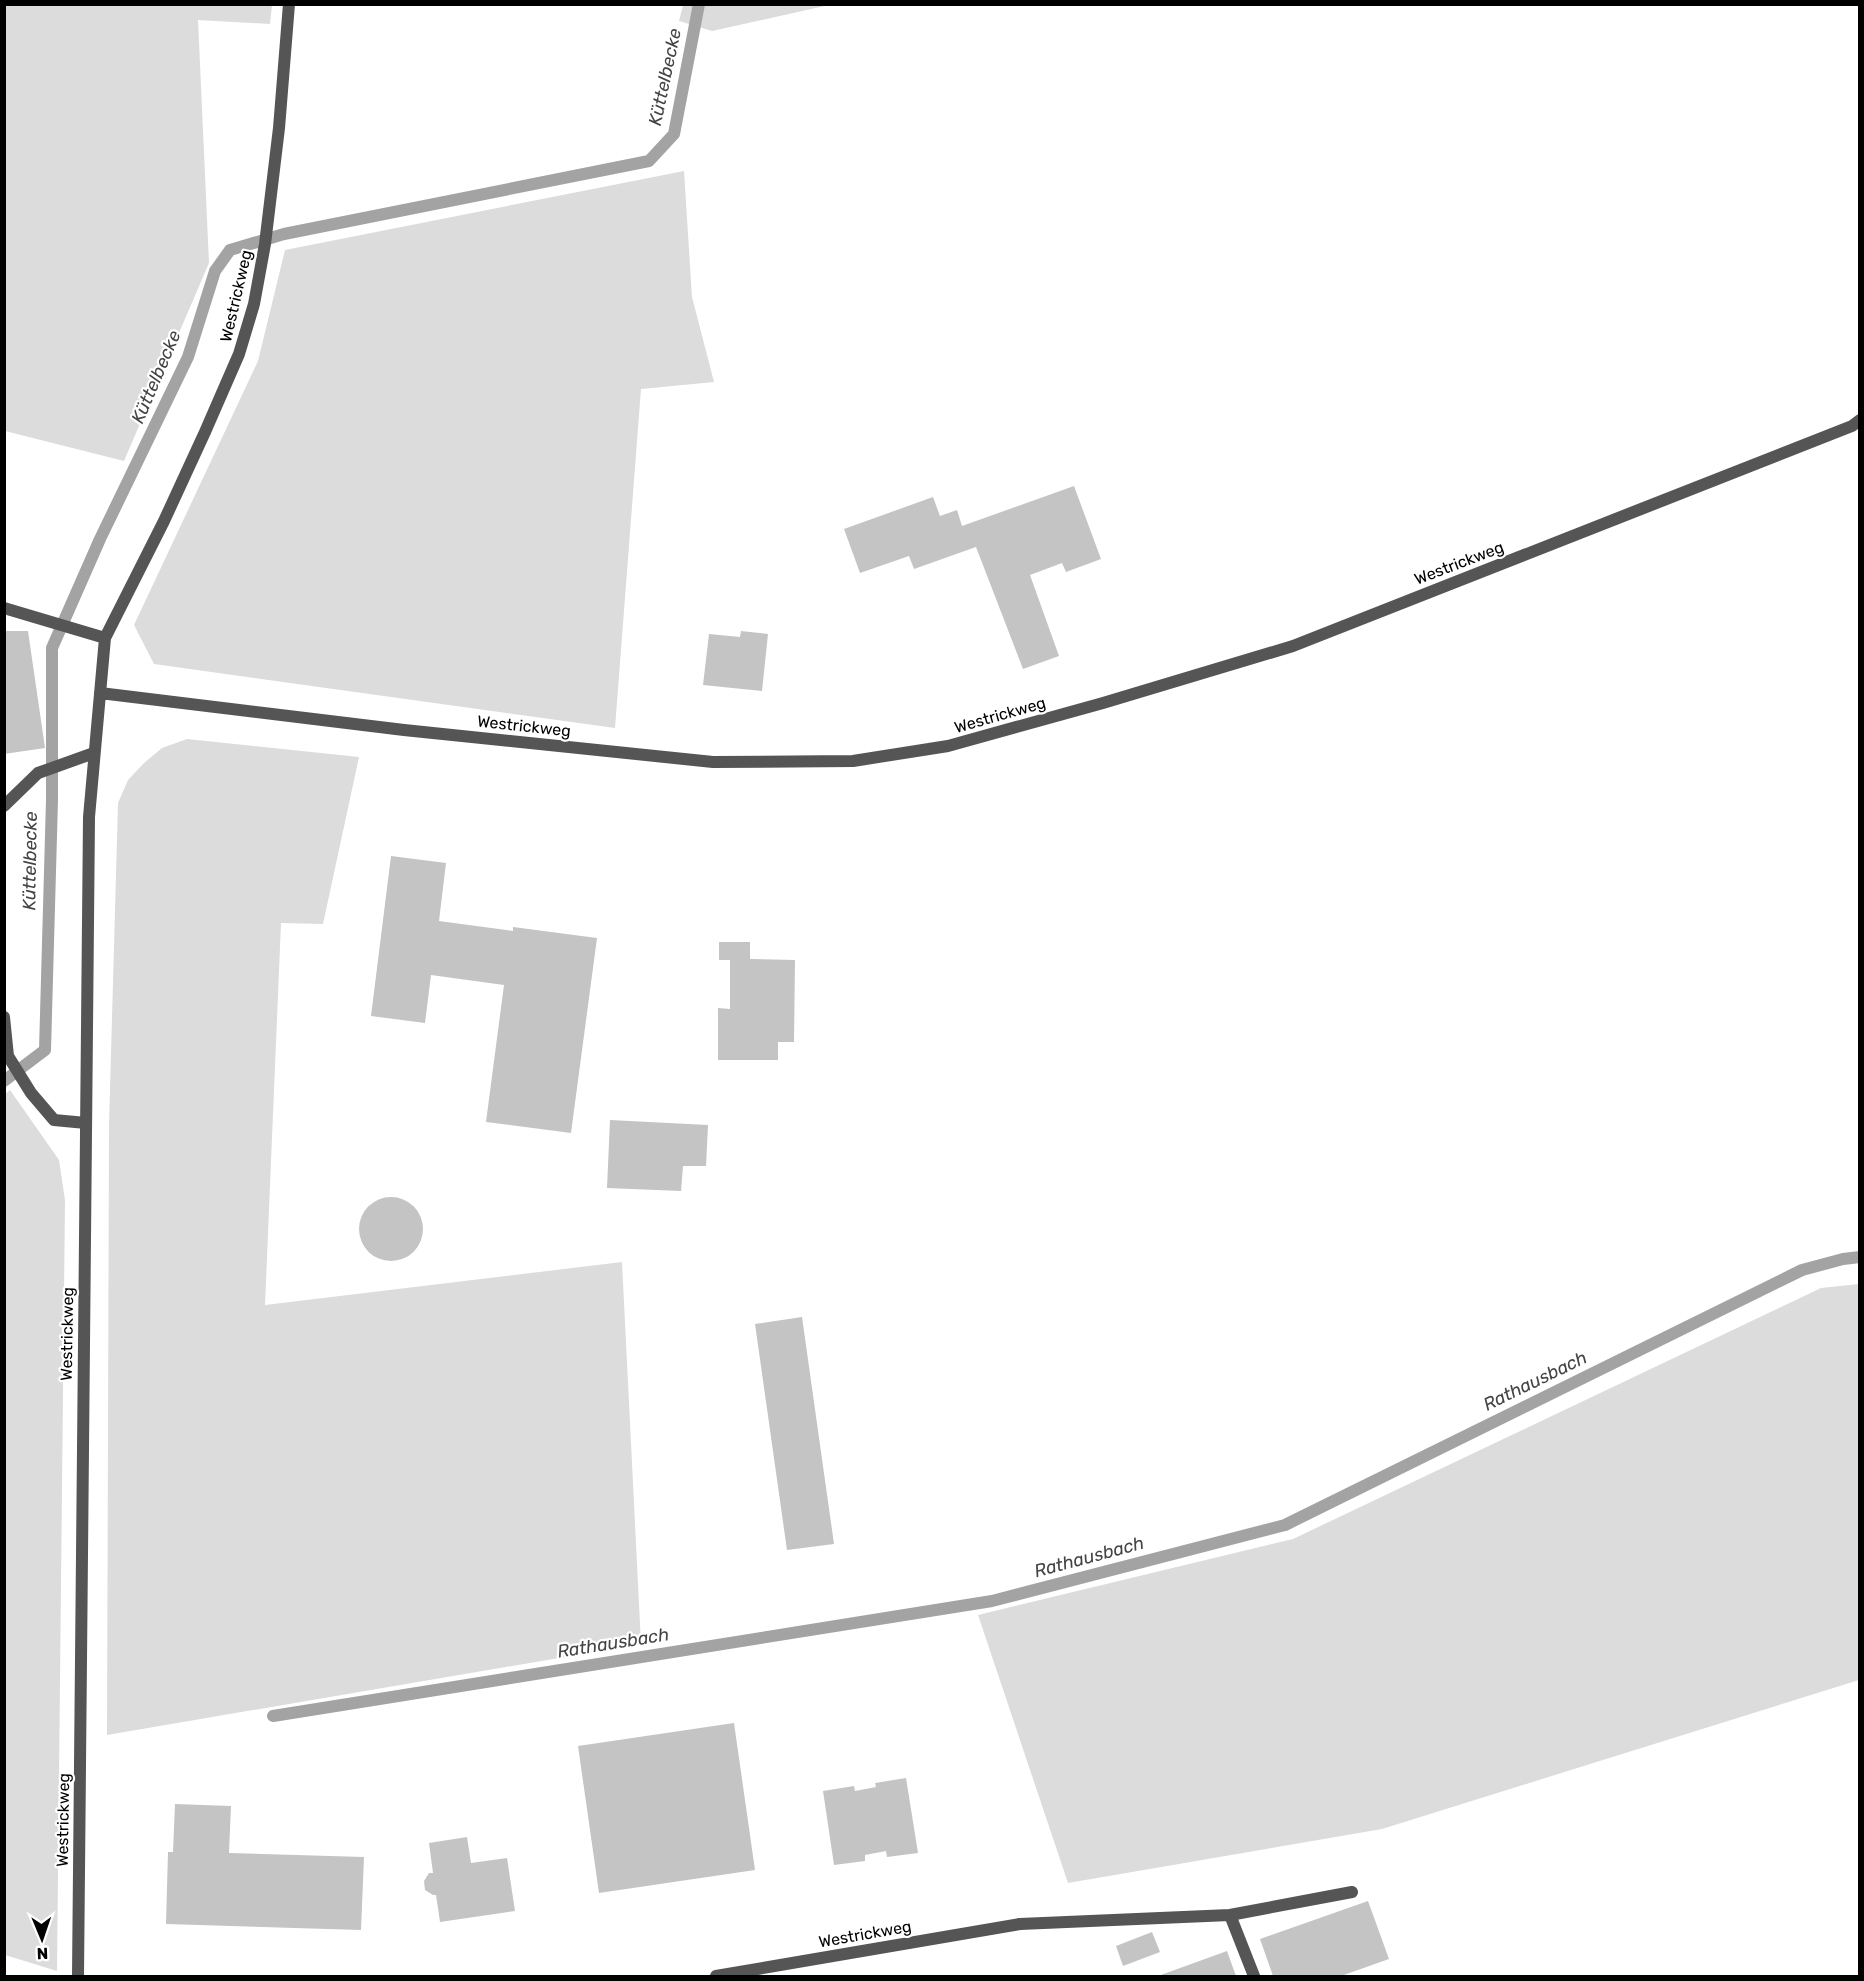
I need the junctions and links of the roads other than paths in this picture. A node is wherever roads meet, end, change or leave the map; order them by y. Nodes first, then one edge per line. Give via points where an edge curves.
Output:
1 (289, 4) edge
2 (1860, 420) edge
3 (4, 608) edge
4 (105, 638) junction
5 (100, 693) junction
6 (94, 753) junction
7 (4, 806) edge
8 (4, 1017) edge
9 (86, 1123) junction
10 (1352, 1892) dead end
11 (1230, 1915) junction
12 (78, 1977) edge
13 (716, 1977) edge
14 (1254, 1977) edge

1 - 4 street, Westrickweg via 265,244 254,304 239,354 205,432
2 - 5 street, Westrickweg via 1293,646 948,746 853,761 712,762
3 - 4 street
4 - 5 street, Westrickweg
5 - 6 street, Westrickweg
6 - 7 street via 38,772
6 - 9 street, Westrickweg via 89,817
8 - 9 street via 8,1056 31,1093 54,1120
9 - 12 street, Westrickweg
10 - 11 street, Westrickweg
11 - 13 street, Westrickweg via 1020,1924
11 - 14 street

